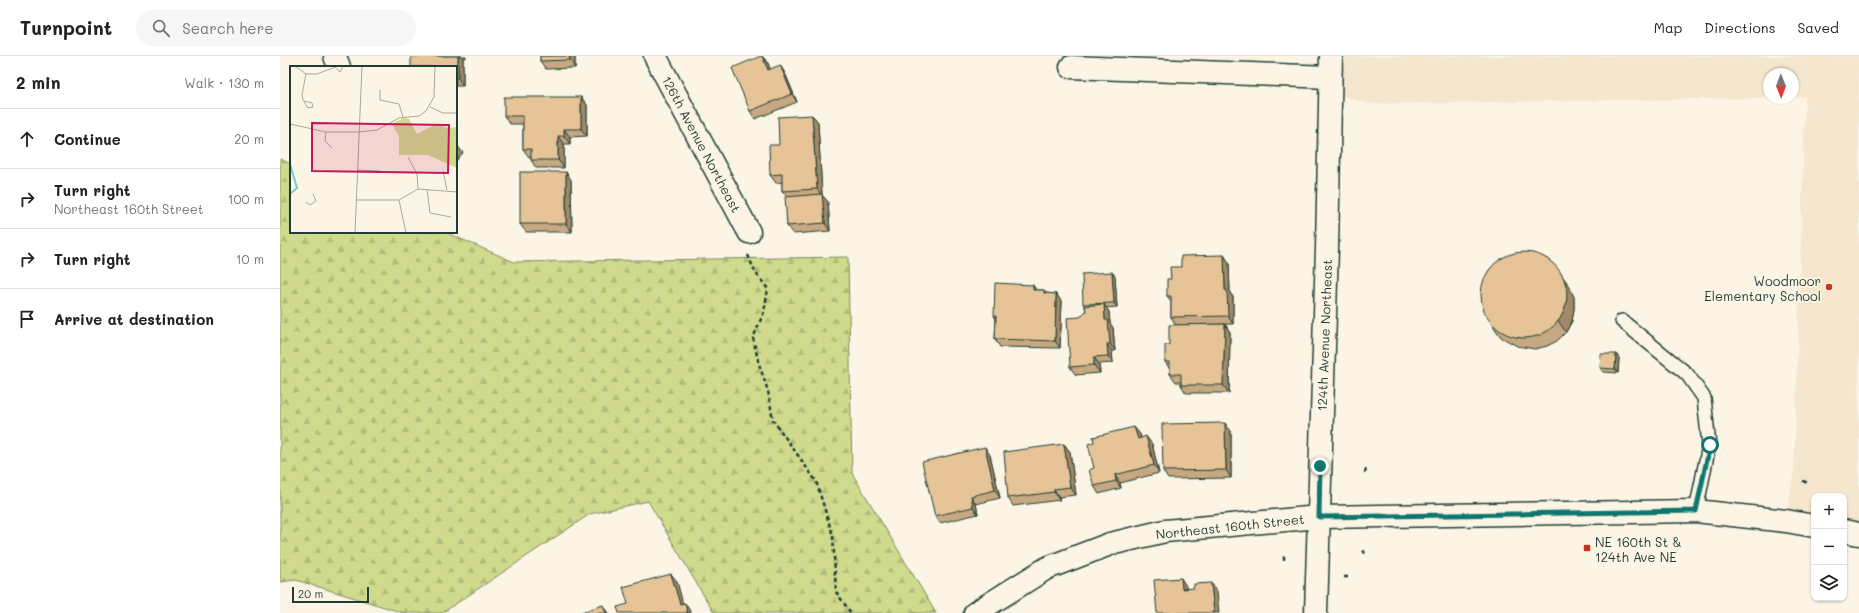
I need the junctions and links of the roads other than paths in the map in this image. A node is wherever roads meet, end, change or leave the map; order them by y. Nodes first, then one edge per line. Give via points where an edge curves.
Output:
1 (335, 56) edge
2 (655, 56) edge
3 (339, 66) edge
4 (1330, 66) edge
5 (1071, 67) dead end
6 (749, 232) road end
7 (1622, 322) dead end
8 (1696, 511) junction
9 (1319, 517) junction
10 (1811, 525) edge
11 (1847, 532) edge
12 (1859, 534) edge
13 (975, 613) edge
14 (1316, 613) edge

1 - 3 street
2 - 6 street, 126th Avenue Northeast
4 - 5 street
4 - 9 street, 124th Avenue Northeast
7 - 8 lane via 1687,374 1704,398 1710,445
8 - 9 street, Northeast 160th Street
8 - 10 street, Northeast 160th Street via 1786,520
9 - 13 street, Northeast 160th Street via 1165,531 1110,544 1047,568
9 - 14 street, 124th Avenue Northeast
11 - 12 street

